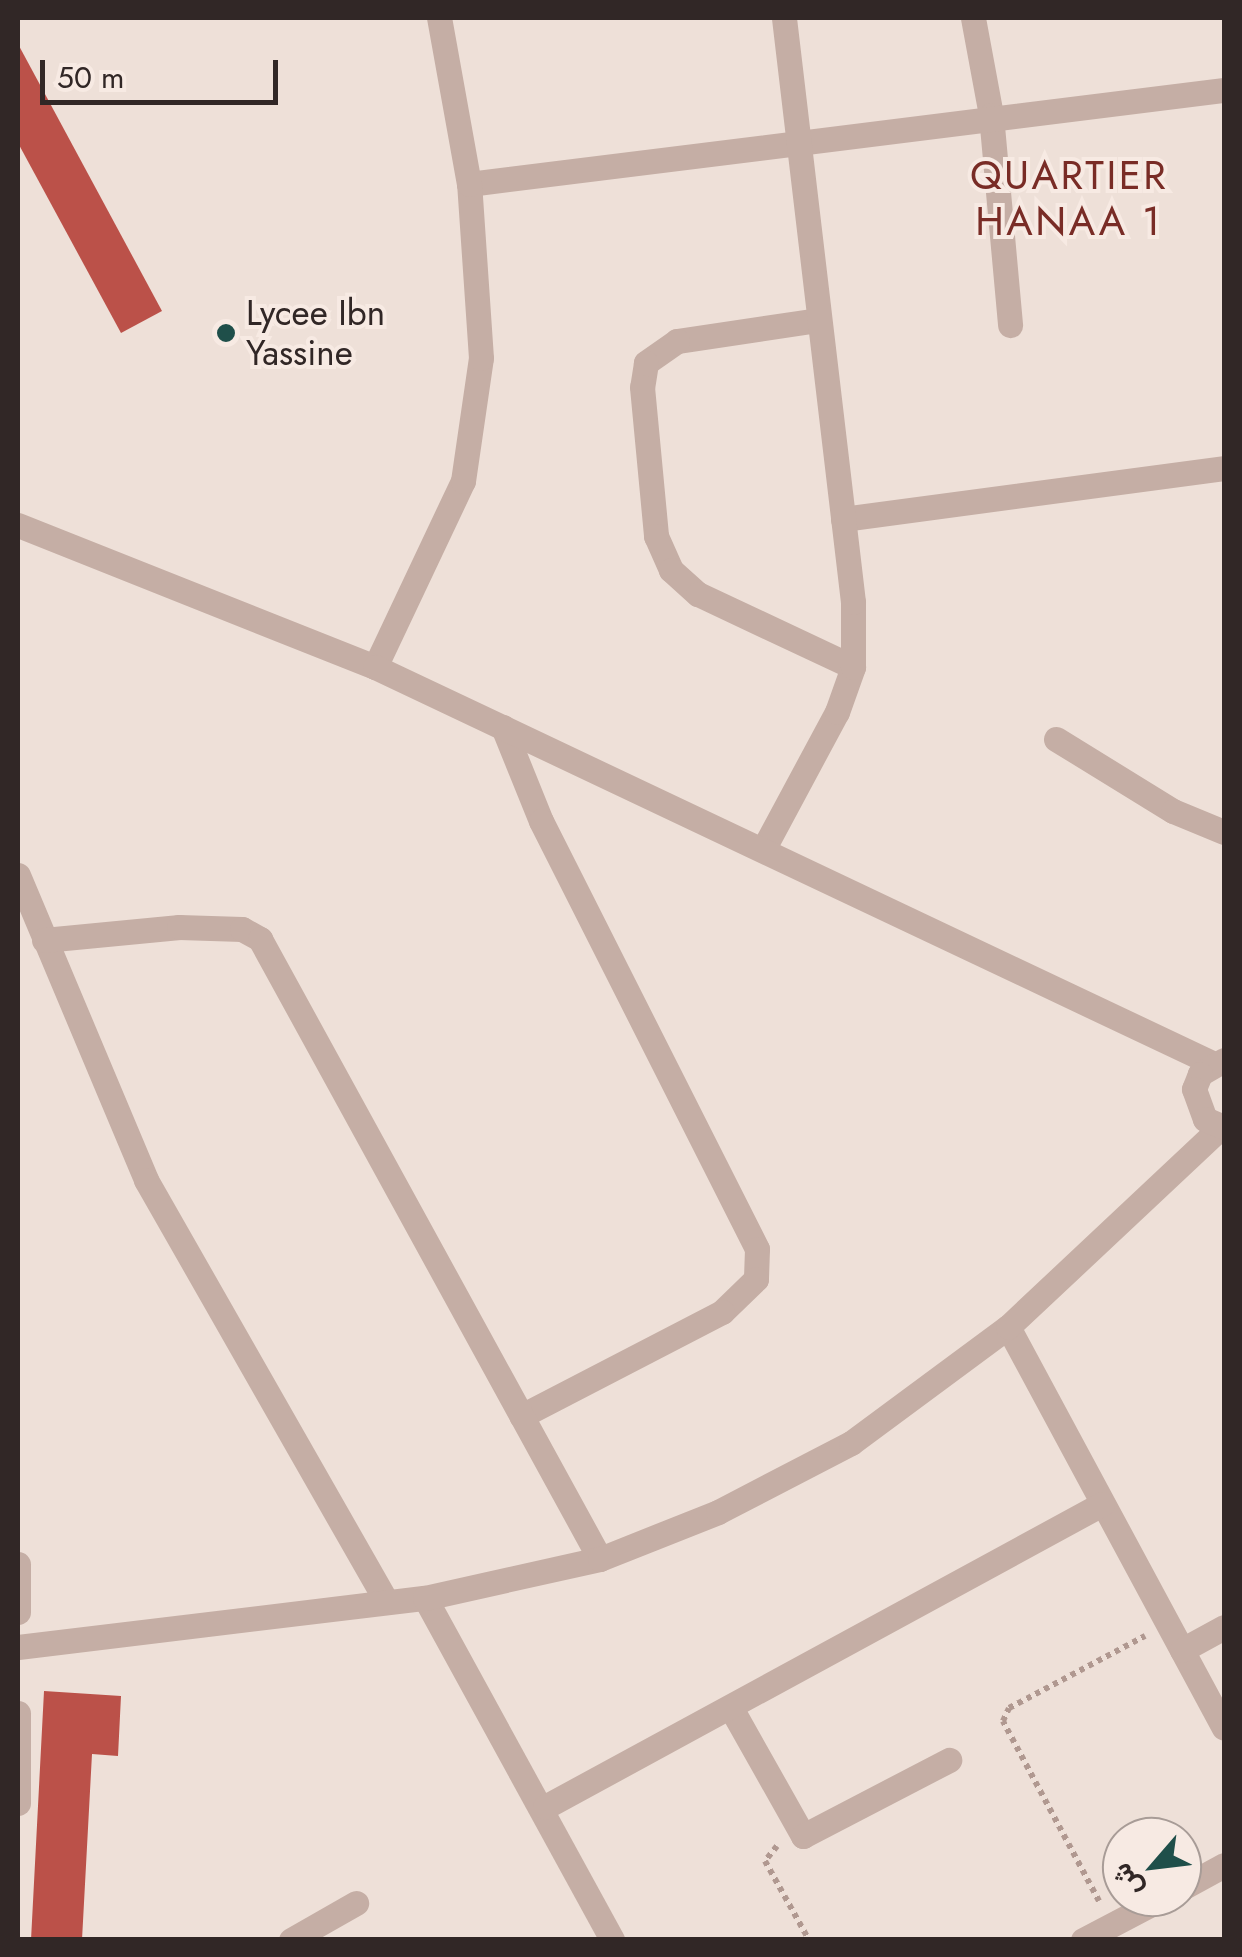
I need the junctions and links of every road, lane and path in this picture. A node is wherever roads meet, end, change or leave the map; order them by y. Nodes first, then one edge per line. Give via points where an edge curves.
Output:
1 (439, 18) edge
2 (784, 18) edge
3 (973, 18) edge
4 (1224, 90) edge
5 (991, 115) junction
6 (798, 138) junction
7 (469, 184) junction
8 (818, 320) junction
9 (1010, 325) dead end
10 (1224, 468) edge
11 (843, 519) junction
12 (18, 525) edge
13 (375, 667) junction
14 (853, 667) junction
15 (503, 727) junction
16 (1056, 739) dead end
17 (1224, 832) edge
18 (765, 846) junction
19 (18, 875) edge
20 (44, 940) junction
21 (1218, 1061) edge
22 (1223, 1127) edge
23 (1008, 1327) junction
24 (520, 1416) junction
25 (1102, 1504) junction
26 (600, 1559) junction
27 (18, 1564) edge
28 (425, 1598) junction
29 (386, 1600) junction
30 (18, 1612) edge
31 (1168, 1624) junction
32 (1224, 1627) edge
33 (18, 1648) edge
34 (1182, 1650) junction
35 (731, 1708) junction
36 (18, 1713) edge
37 (1224, 1728) edge
38 (949, 1760) dead end
39 (18, 1803) edge
40 (545, 1808) junction
41 (804, 1836) junction
42 (1224, 1865) edge
43 (1202, 1877) edge
44 (356, 1904) dead end
45 (1127, 1917) edge
46 (1112, 1925) junction
47 (291, 1940) edge
48 (612, 1940) edge
49 (808, 1940) edge
50 (1083, 1940) edge

1 - 7 street
2 - 6 street
3 - 5 street
4 - 5 street
5 - 6 street
5 - 9 street
6 - 7 street
6 - 8 street
7 - 13 street via 481,358 463,481
8 - 11 street
8 - 14 street via 677,340 646,363 642,387 656,536 670,570 698,594
10 - 11 street
11 - 14 street
12 - 13 street
13 - 15 street
14 - 18 street via 837,712
15 - 18 street
15 - 24 street via 540,821 757,1248 756,1279 722,1312
16 - 17 street via 1173,811
18 - 21 street
19 - 20 street
20 - 24 street via 179,927 242,929 260,939
20 - 29 street via 146,1180
21 - 22 street via 1200,1074 1196,1106
22 - 23 street
23 - 25 street
23 - 26 street via 851,1443 718,1512
24 - 26 street
25 - 31 street
25 - 35 street
26 - 28 street
27 - 30 street
28 - 29 street
28 - 40 street
29 - 33 street
31 - 34 street
31 - 46 path via 1010,1708 1003,1721
32 - 34 street
34 - 37 street
35 - 40 street
35 - 41 street
36 - 39 street
38 - 41 street
40 - 48 street
41 - 49 path via 780,1842 765,1861
42 - 43 street
44 - 47 street
45 - 46 street
46 - 50 street

